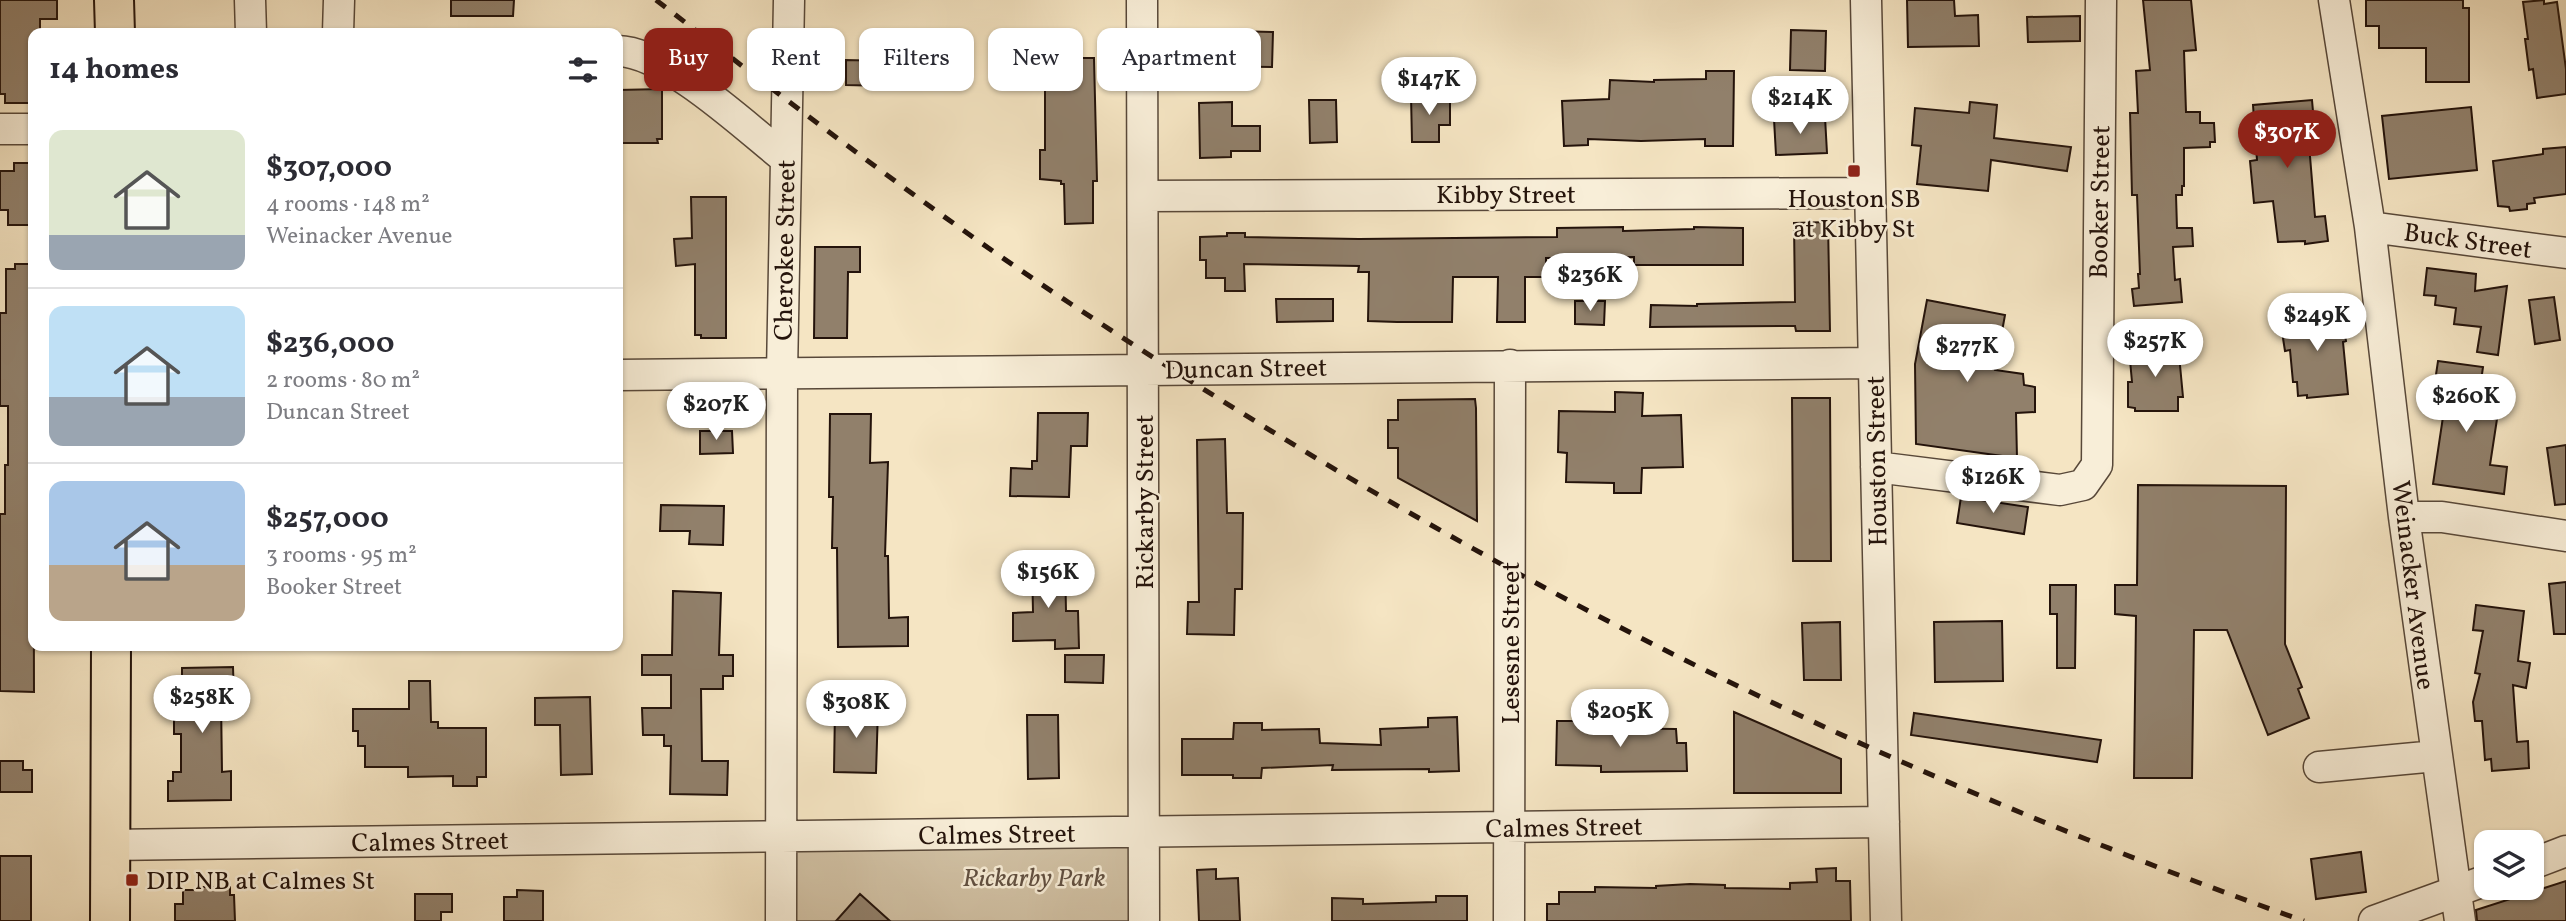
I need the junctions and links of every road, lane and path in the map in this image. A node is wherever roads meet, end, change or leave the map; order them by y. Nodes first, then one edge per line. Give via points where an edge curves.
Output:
1 (114, 0) edge
2 (250, 0) edge
3 (339, 0) edge
4 (789, 0) edge
5 (1142, 0) edge
6 (1866, 0) edge
7 (2101, 0) edge
8 (2334, 0) edge
9 (115, 28) edge
10 (251, 28) edge
11 (338, 28) edge
12 (623, 51) edge
13 (0, 129) edge
14 (28, 129) edge
15 (786, 159) junction
16 (1869, 193) junction
17 (1143, 196) junction
18 (2370, 227) junction
19 (2566, 253) edge
20 (1873, 363) junction
21 (1510, 366) junction
22 (1143, 369) junction
23 (782, 373) junction
24 (623, 375) edge
25 (1876, 467) junction
26 (2404, 517) junction
27 (2566, 536) edge
28 (111, 651) edge
29 (2436, 757) junction
30 (2319, 767) dead end
31 (1884, 822) junction
32 (1509, 828) junction
33 (1144, 832) junction
34 (781, 837) junction
35 (110, 845) junction
36 (2566, 851) edge
37 (2544, 859) edge
38 (2474, 885) edge
39 (2455, 892) junction
40 (110, 921) edge
41 (781, 921) edge
42 (1144, 921) edge
43 (1509, 921) edge
44 (1886, 921) edge
45 (2374, 921) edge
46 (2459, 921) edge

1 - 9 main road
2 - 10 street
3 - 11 street
4 - 15 street, Cherokee Street
5 - 17 street, Rickarby Street
6 - 16 street, Houston Street
7 - 25 street, Booker Street via 2097,465 2083,485 2060,490
8 - 18 street, Weinacker Avenue
12 - 15 street via 656,60
13 - 14 street
15 - 23 street, Cherokee Street
16 - 17 street, Kibby Street
16 - 20 street, Houston Street
17 - 22 street, Rickarby Street
18 - 19 street, Buck Street
18 - 26 street, Weinacker Avenue
20 - 21 street, Duncan Street
20 - 25 street, Houston Street
21 - 22 street, Duncan Street
21 - 32 street, Lesesne Street
22 - 23 street, Duncan Street
22 - 33 street, Rickarby Street
23 - 24 street, Duncan Street
23 - 34 street, Cherokee Street
25 - 31 street, Houston Street
26 - 27 street via 2442,516
26 - 29 street, Weinacker Avenue
28 - 35 main road
29 - 30 street
29 - 39 street, Weinacker Avenue
31 - 32 street, Calmes Street
31 - 44 street, Houston Street
32 - 33 street, Calmes Street
32 - 43 street, Lesesne Street
33 - 34 street, Calmes Street
33 - 42 street, Rickarby Street
34 - 35 street, Calmes Street
34 - 41 street, Cherokee Street
35 - 40 main road
36 - 37 street
38 - 39 street
39 - 45 street
39 - 46 street, Weinacker Avenue

